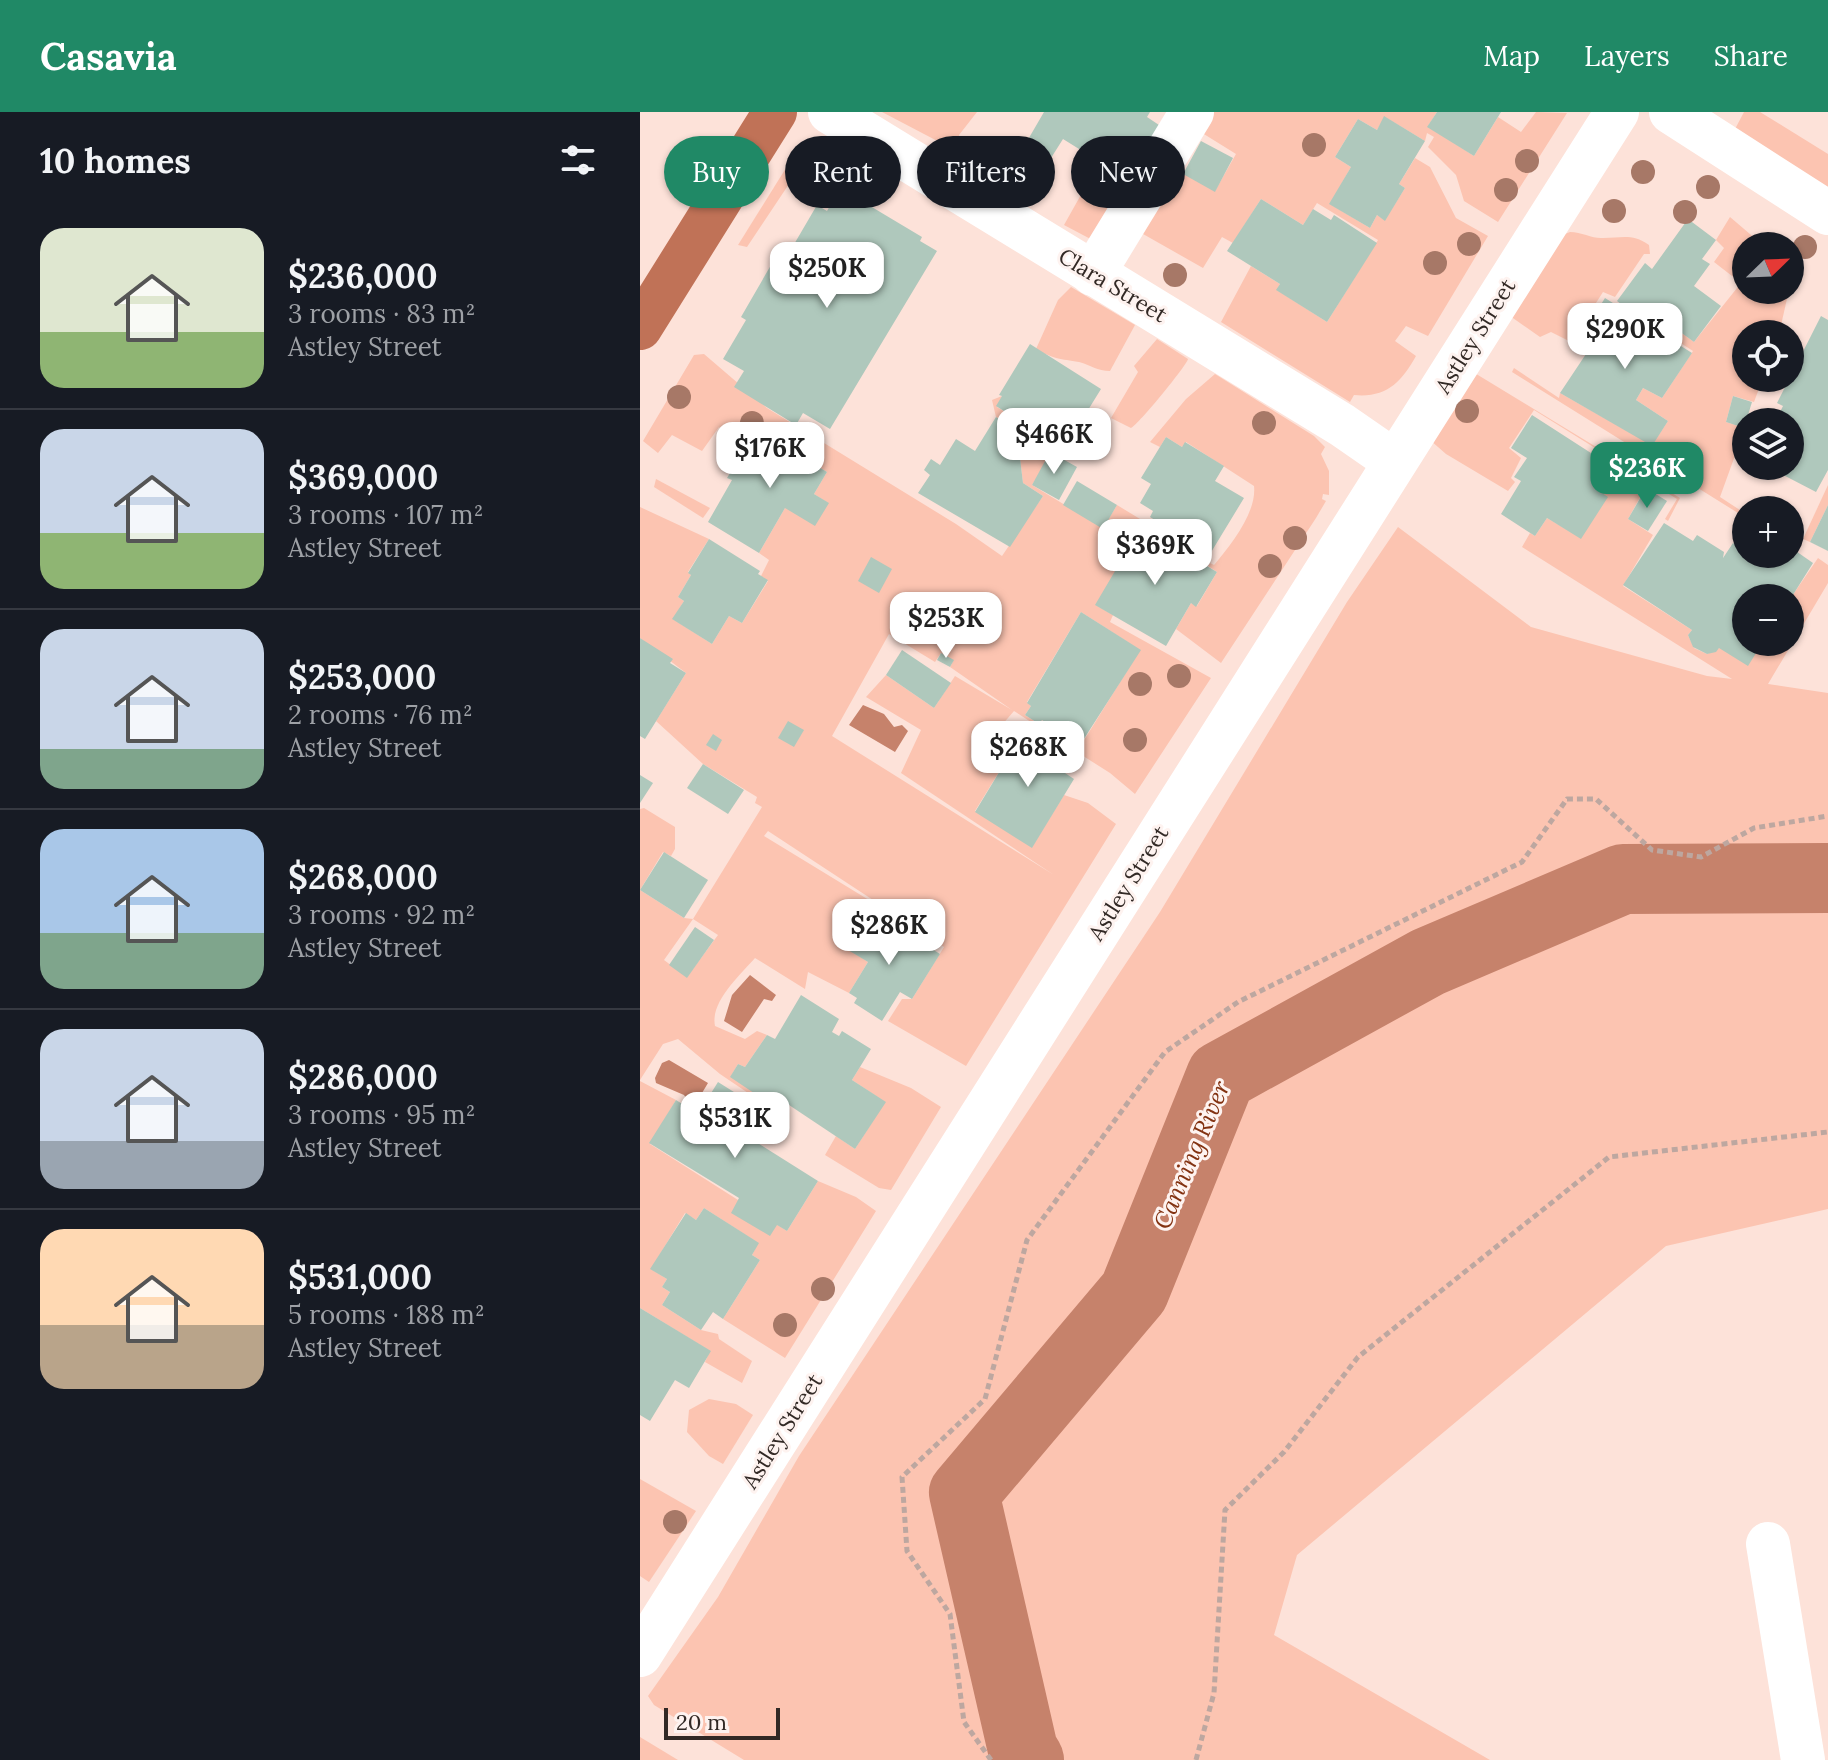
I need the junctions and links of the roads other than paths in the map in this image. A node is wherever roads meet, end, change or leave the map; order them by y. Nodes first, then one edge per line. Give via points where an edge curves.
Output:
1 (775, 112) edge
2 (830, 112) edge
3 (1192, 112) edge
4 (1617, 112) edge
5 (1671, 112) edge
6 (1828, 213) edge
7 (1093, 274) junction
8 (640, 328) edge
9 (1394, 461) junction
10 (1768, 1544) dead end
11 (640, 1655) edge
12 (1803, 1760) edge

1 - 8 highway
2 - 7 street, Clara Street
3 - 7 street
4 - 9 street, Astley Street
5 - 6 street
7 - 9 street, Clara Street
9 - 11 street, Astley Street
10 - 12 street

